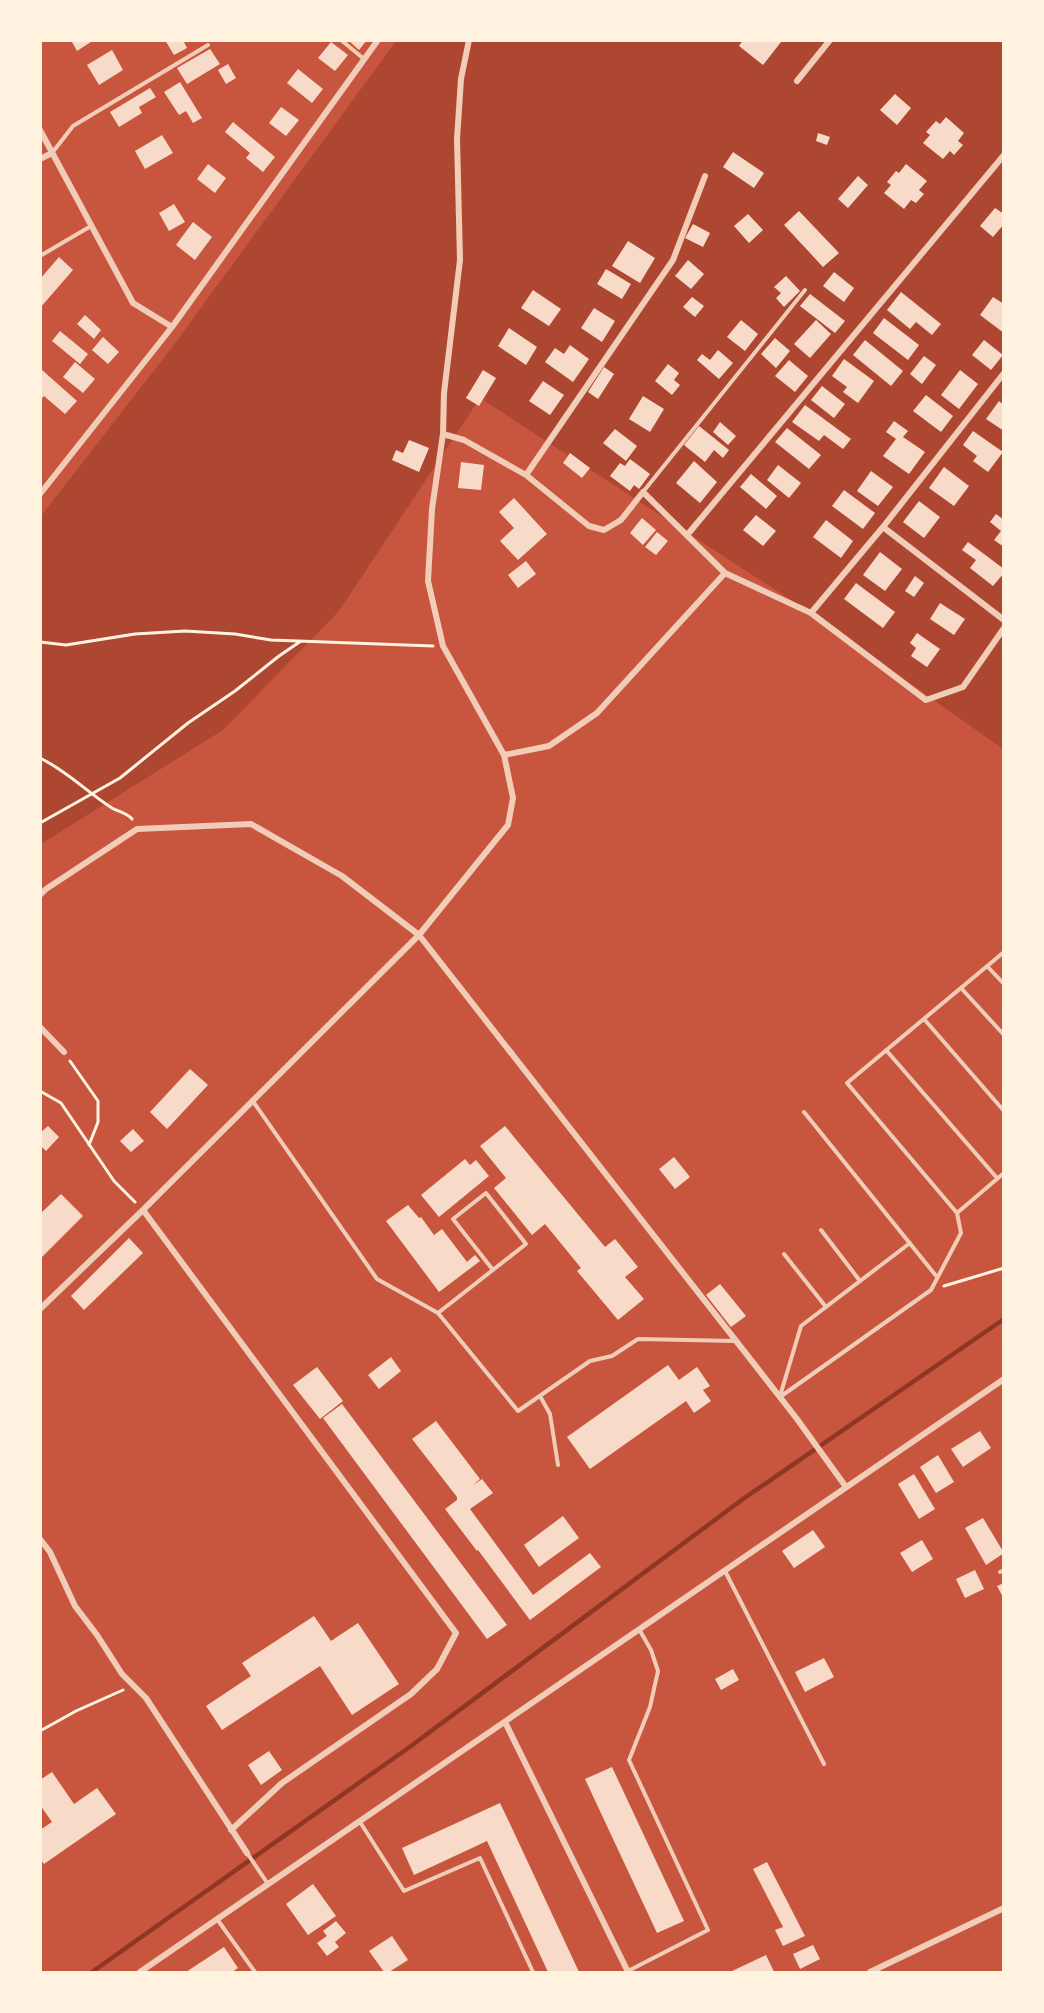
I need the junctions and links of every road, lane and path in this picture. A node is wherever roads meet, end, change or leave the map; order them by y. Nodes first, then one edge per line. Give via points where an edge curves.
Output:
1 (341, 40) edge
2 (378, 40) edge
3 (469, 40) edge
4 (830, 40) edge
5 (208, 45) dead end
6 (364, 60) junction
7 (797, 81) dead end
8 (40, 130) edge
9 (52, 153) junction
10 (1004, 155) edge
11 (40, 159) edge
12 (705, 176) dead end
13 (92, 225) junction
14 (40, 256) edge
15 (805, 290) dead end
16 (172, 327) junction
17 (1004, 373) edge
18 (443, 434) junction
19 (526, 475) junction
20 (643, 492) junction
21 (40, 494) edge
22 (883, 527) junction
23 (688, 534) junction
24 (725, 573) junction
25 (811, 613) junction
26 (1004, 620) edge
27 (1004, 628) edge
28 (302, 640) junction
29 (40, 642) edge
30 (443, 646) junction
31 (504, 755) junction
32 (40, 758) edge
33 (93, 795) junction
34 (40, 823) edge
35 (137, 829) junction
36 (40, 895) edge
37 (419, 935) junction
38 (1004, 952) edge
39 (987, 966) junction
40 (1004, 984) edge
41 (961, 988) junction
42 (924, 1019) junction
43 (40, 1026) edge
44 (1004, 1035) edge
45 (886, 1050) junction
46 (64, 1052) joint
47 (40, 1091) edge
48 (252, 1099) junction
49 (1004, 1111) edge
50 (804, 1112) dead end
51 (89, 1144) junction
52 (1004, 1173) edge
53 (997, 1178) junction
54 (142, 1210) junction
55 (957, 1213) junction
56 (821, 1230) dead end
57 (910, 1243) junction
58 (784, 1254) dead end
59 (1004, 1268) edge
60 (493, 1270) junction
61 (937, 1277) junction
62 (860, 1281) junction
63 (931, 1290) junction
64 (826, 1307) junction
65 (40, 1309) edge
66 (438, 1313) junction
67 (736, 1341) junction
68 (1004, 1379) edge
69 (540, 1396) junction
70 (780, 1397) junction
71 (558, 1465) dead end
72 (846, 1487) junction
73 (40, 1539) edge
74 (725, 1570) junction
75 (639, 1629) junction
76 (133, 1685) junction
77 (504, 1722) junction
78 (40, 1731) edge
79 (824, 1764) dead end
80 (360, 1822) junction
81 (231, 1830) junction
82 (247, 1853) joint
83 (268, 1884) junction
84 (1004, 1908) edge
85 (217, 1919) junction
86 (140, 1972) edge
87 (255, 1972) edge
88 (533, 1972) edge
89 (627, 1972) edge
90 (870, 1972) edge

1 - 6 lane
2 - 6 street
3 - 18 street via 459,99 460,260 443,402
4 - 7 street
5 - 9 lane via 74,126
6 - 16 street
8 - 9 street
9 - 11 street
9 - 13 street
10 - 23 street
12 - 19 street via 673,260
13 - 14 lane
13 - 16 street via 133,303
15 - 20 lane
16 - 21 street
17 - 22 street
18 - 19 street via 464,440
18 - 30 street via 432,509 428,581
19 - 20 street via 589,526 604,530 621,520
20 - 23 street
22 - 25 street
22 - 26 street
23 - 24 street
24 - 25 street
24 - 31 street via 597,713 549,747
25 - 27 street via 926,700 963,687
28 - 29 path via 185,631 135,633 66,645
28 - 30 path
28 - 33 path
30 - 31 street
31 - 37 street via 513,798 508,825
32 - 33 path
33 - 34 path
33 - 35 path via 130,816
35 - 36 street
35 - 37 street via 251,824 342,876
37 - 48 street
37 - 67 street
38 - 39 lane
39 - 40 lane
39 - 41 lane
41 - 42 lane
41 - 44 lane
42 - 45 lane
42 - 49 lane
43 - 46 street
45 - 53 lane
45 - 55 lane via 847,1083
46 - 51 path via 98,1101 98,1122
47 - 51 path via 61,1103
48 - 54 street
48 - 66 lane via 377,1279
50 - 57 lane
51 - 54 path via 114,1181
52 - 53 lane
53 - 55 lane
54 - 65 street
54 - 81 street via 456,1633 436,1670 411,1694 282,1784
55 - 61 lane via 962,1233
56 - 62 lane
57 - 61 lane
57 - 62 lane
58 - 64 lane
59 - 63 path
60 - 60 lane via 526,1244 486,1192 453,1219
60 - 66 lane
61 - 63 lane
62 - 64 lane
63 - 70 lane
64 - 70 lane via 801,1326
66 - 69 lane via 518,1411
67 - 69 lane via 638,1339 612,1356 590,1361
67 - 70 street
68 - 72 street
69 - 71 lane via 550,1414
70 - 72 street
72 - 74 street
73 - 76 street via 55,1561 75,1606
74 - 75 street
74 - 79 lane
75 - 77 street
75 - 89 lane via 658,1671 650,1707 629,1760 708,1930
76 - 78 path
76 - 81 street via 146,1698
77 - 80 street
77 - 89 street
80 - 83 street
80 - 88 lane via 404,1892 480,1858
81 - 82 street
82 - 83 lane
83 - 85 street
84 - 90 street
85 - 86 street
85 - 87 lane

